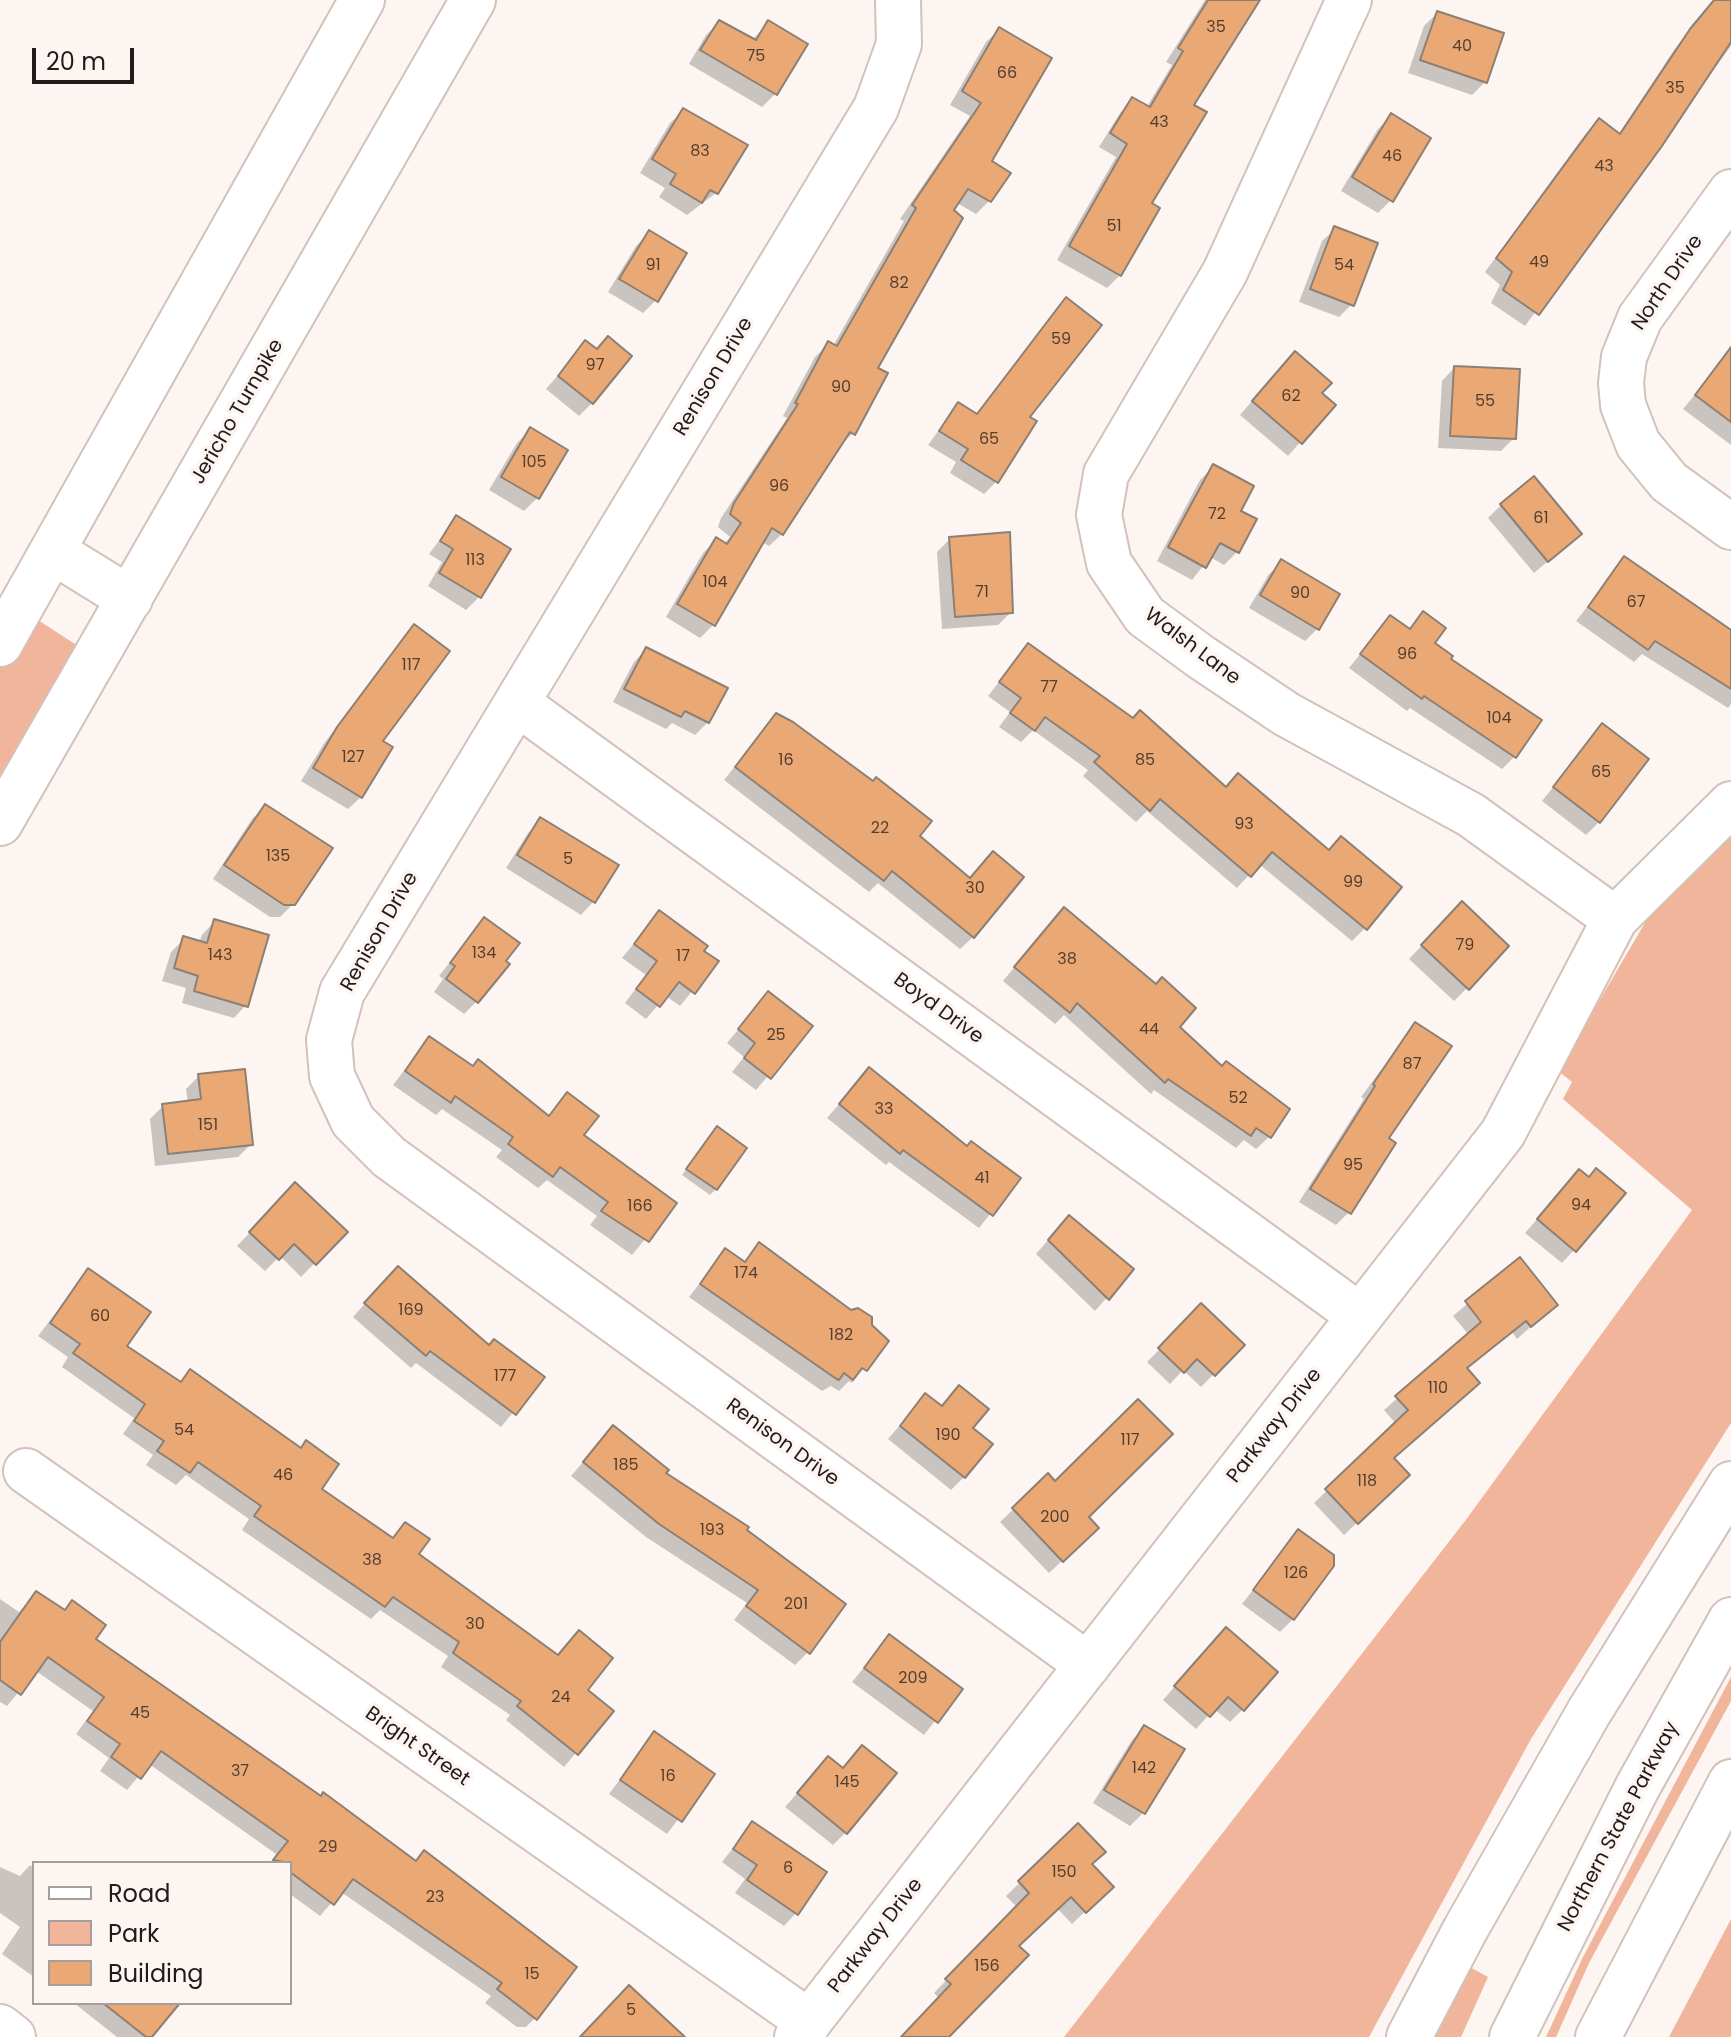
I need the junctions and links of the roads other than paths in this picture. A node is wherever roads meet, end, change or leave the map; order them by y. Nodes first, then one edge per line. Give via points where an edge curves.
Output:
1 (362, 0) edge
2 (473, 0) edge
3 (898, 0) edge
4 (1349, 0) edge
5 (1731, 192) edge
6 (1731, 527) edge
7 (54, 552) junction
8 (130, 599) junction
9 (0, 644) edge
10 (517, 703) junction
11 (1731, 804) edge
12 (0, 823) edge
13 (1615, 919) junction
14 (1360, 1316) junction
15 (26, 1471) dead end
16 (1731, 1484) edge
17 (1731, 1620) edge
18 (1088, 1665) junction
19 (1731, 1782) edge
20 (0, 2027) edge
21 (803, 2030) edge
22 (13, 2037) edge
23 (1409, 2037) edge
24 (1512, 2037) edge
25 (1598, 2037) edge

1 - 7 main road
2 - 8 main road, Jericho Turnpike
3 - 10 main road, Renison Drive via 899,44 876,108
4 - 13 main road, Walsh Lane via 1225,272 1106,474 1099,515 1109,563 1145,616 1201,657 1286,714 1471,815
5 - 6 main road, North Drive via 1640,318 1624,357 1621,383 1638,444 1669,482
7 - 8 main road
7 - 9 main road
8 - 12 main road, Jericho Turnpike
10 - 14 main road, Boyd Drive
10 - 18 main road, Renison Drive via 342,992 329,1040 332,1076 343,1105 389,1157
11 - 13 main road, Parkway Drive
13 - 14 main road, Parkway Drive via 1503,1133
14 - 18 main road, Parkway Drive
15 - 21 main road, Bright Street
16 - 23 main road via 1589,1712
17 - 24 main road, Northern State Parkway via 1637,1788
18 - 21 main road, Parkway Drive
19 - 25 main road
20 - 22 main road

